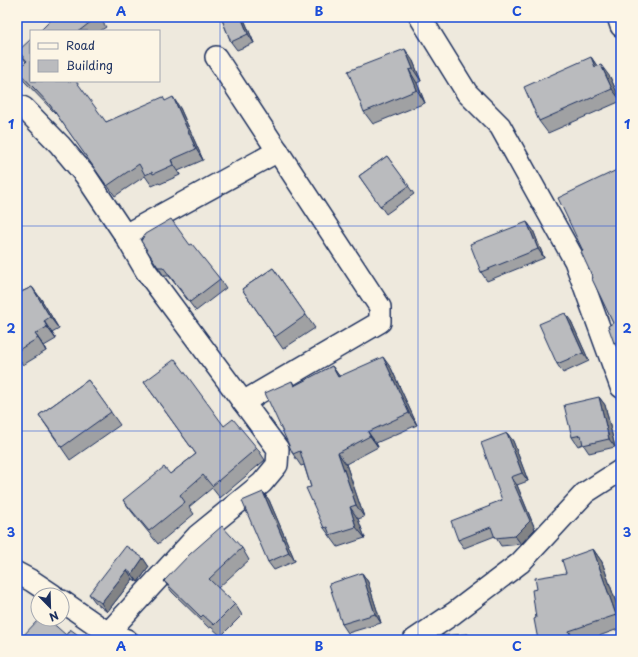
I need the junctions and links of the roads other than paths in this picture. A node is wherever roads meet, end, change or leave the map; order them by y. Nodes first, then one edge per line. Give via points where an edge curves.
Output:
1 (420, 17) edge
2 (618, 17) edge
3 (621, 26) edge
4 (216, 57) dead end
5 (17, 104) edge
6 (278, 152) junction
7 (125, 235) junction
8 (621, 387) edge
9 (244, 402) junction
10 (621, 470) edge
11 (17, 573) edge
12 (42, 587) edge
13 (70, 606) edge
14 (118, 637) edge
15 (414, 640) edge

1 - 8 street via 467,93 500,126 575,261
2 - 3 street
4 - 6 street
5 - 7 street via 60,145 85,175
6 - 7 street
6 - 9 street via 380,307 380,322
7 - 9 street via 146,271
9 - 14 street via 278,449 277,465 262,483 197,536
10 - 15 street via 585,493 520,563
11 - 12 street
13 - 14 street

